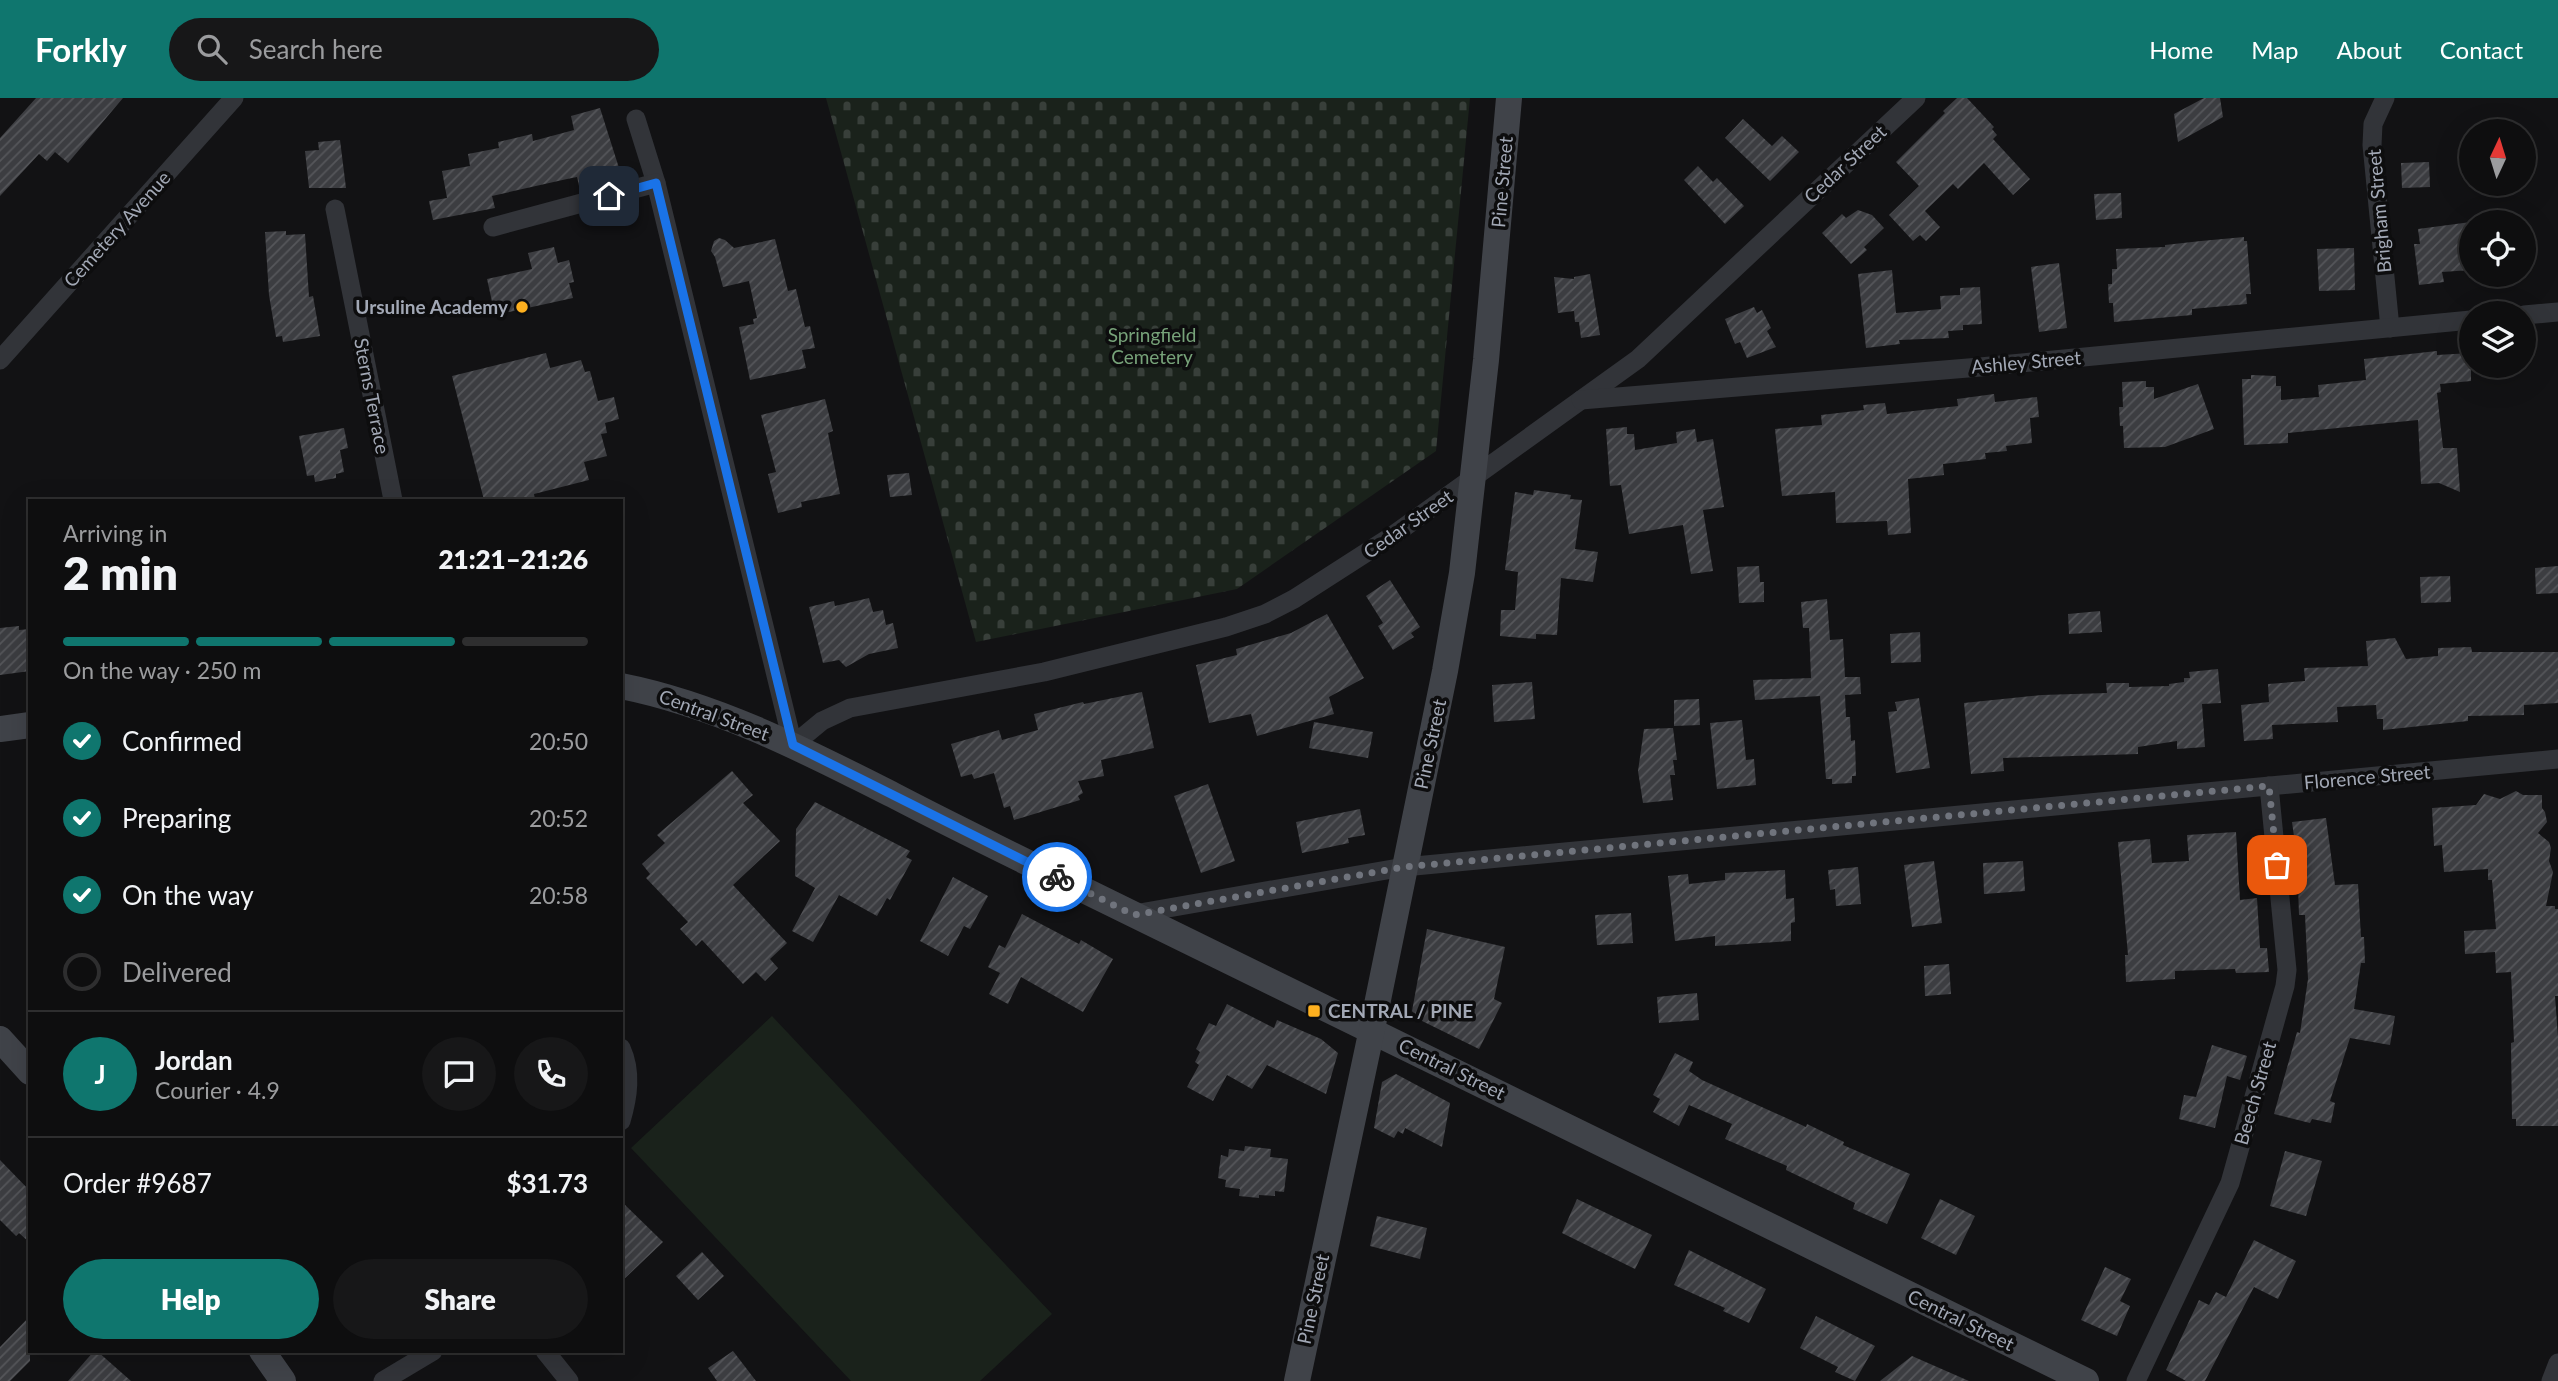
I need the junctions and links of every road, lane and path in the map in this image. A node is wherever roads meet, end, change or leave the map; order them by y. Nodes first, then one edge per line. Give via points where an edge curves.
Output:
1 (234, 98) edge
2 (1510, 98) edge
3 (1916, 98) edge
4 (2385, 98) edge
5 (636, 119) dead end
6 (656, 183) junction
7 (335, 209) dead end
8 (492, 228) dead end
9 (2558, 312) edge
10 (2536, 314) edge
11 (2459, 321) edge
12 (2390, 328) junction
13 (0, 360) edge
14 (1581, 400) junction
15 (1474, 477) junction
16 (393, 499) edge
17 (623, 686) edge
18 (28, 725) edge
19 (0, 729) edge
20 (793, 745) junction
21 (2558, 759) edge
22 (2269, 786) junction
23 (1404, 867) junction
24 (1134, 915) junction
25 (1372, 1029) junction
26 (0, 1040) edge
27 (623, 1053) edge
28 (28, 1070) edge
29 (623, 1111) edge
30 (263, 1353) edge
31 (430, 1353) edge
32 (547, 1353) edge
33 (2558, 1363) edge
34 (283, 1381) edge
35 (383, 1381) edge
36 (569, 1381) edge
37 (1297, 1381) edge
38 (2086, 1381) edge
39 (2136, 1381) edge
40 (2551, 1381) edge

1 - 13 street, Cemetery Avenue
2 - 15 main road, Pine Street
3 - 14 street, Cedar Street via 1638,359
4 - 12 street, Brigham Street via 2375,116 2372,145
5 - 6 street
6 - 8 street
6 - 20 street
7 - 16 street, Sterns Terrace
9 - 10 street
11 - 12 street, Ashley Street
12 - 14 street, Ashley Street
14 - 15 street, Cedar Street
15 - 20 street, Cedar Street via 1340,570 1265,614 1044,672 850,708 822,721
15 - 23 main road, Pine Street via 1447,659
17 - 20 main road, Central Street via 693,705
18 - 19 main road
20 - 24 main road, Central Street
21 - 22 street, Florence Street
22 - 23 street, Florence Street
22 - 39 street, Beech Street via 2285,986 2231,1183
23 - 24 street, Florence Street
23 - 25 main road, Pine Street
24 - 25 main road, Central Street
25 - 37 main road, Pine Street
25 - 38 main road, Central Street
26 - 28 main road
27 - 29 street via 629,1080
30 - 34 main road
31 - 35 street
32 - 36 street
33 - 40 street

